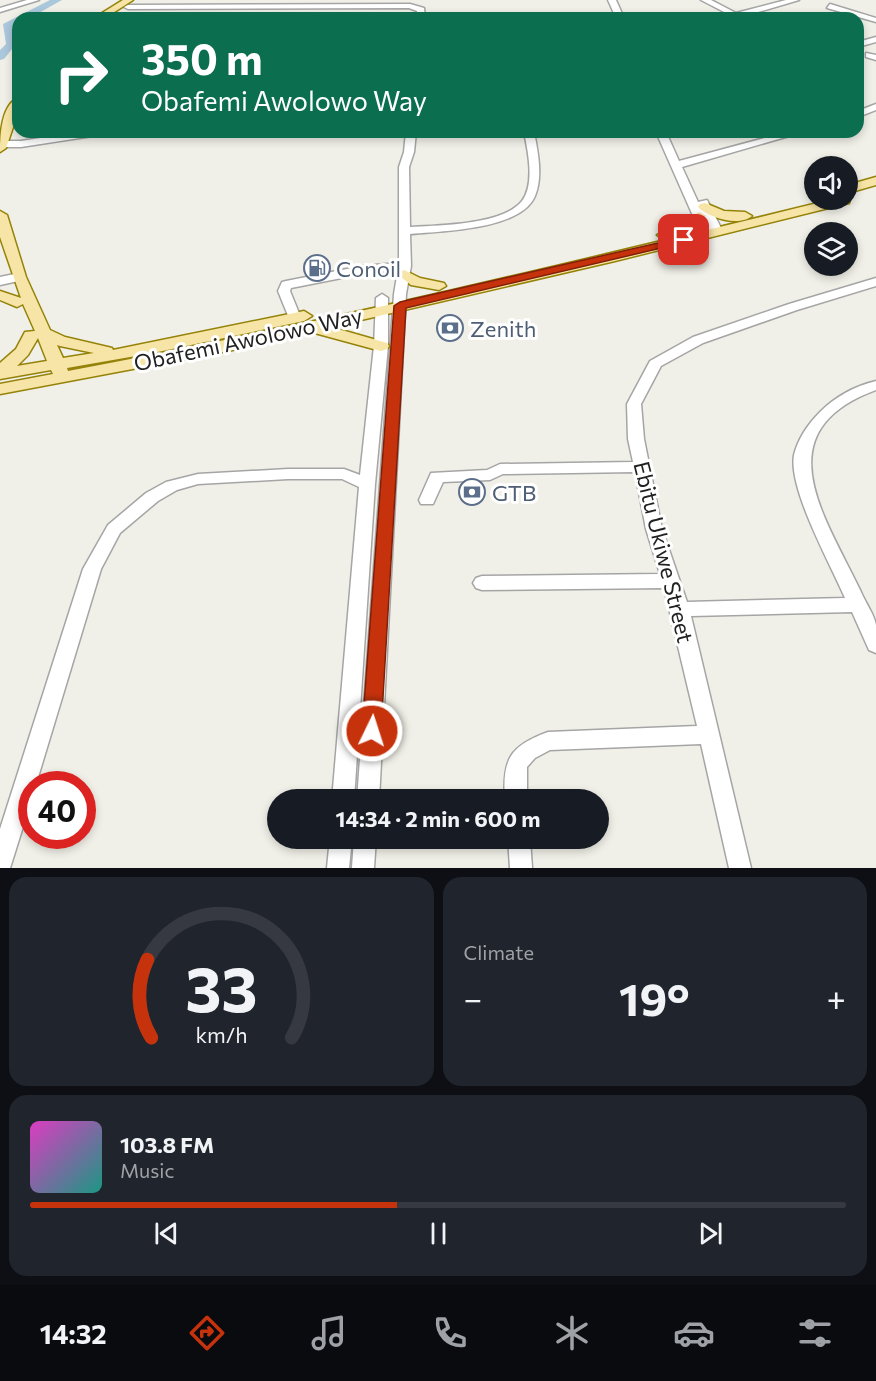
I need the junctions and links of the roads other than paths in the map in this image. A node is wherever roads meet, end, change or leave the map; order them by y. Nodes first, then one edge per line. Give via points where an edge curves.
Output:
1 (35, 0) edge
2 (138, 0) edge
3 (705, 0) edge
4 (795, 0) edge
5 (128, 3) edge
6 (203, 6) junction
7 (830, 6) dead end
8 (0, 10) edge
9 (111, 12) edge
10 (200, 12) edge
11 (421, 12) edge
12 (729, 12) edge
13 (752, 12) edge
14 (850, 12) edge
15 (12, 103) edge
16 (12, 110) edge
17 (0, 119) edge
18 (60, 138) edge
19 (410, 138) edge
20 (531, 138) edge
21 (665, 138) edge
22 (673, 138) edge
23 (766, 138) edge
24 (776, 138) edge
25 (768, 140) junction
26 (1, 146) edge
27 (680, 164) junction
28 (876, 181) edge
29 (858, 186) edge
30 (876, 190) edge
31 (858, 195) edge
32 (804, 201) edge
33 (804, 206) edge
34 (0, 215) edge
35 (707, 223) junction
36 (404, 231) junction
37 (0, 258) edge
38 (405, 270) junction
39 (9, 279) edge
40 (876, 282) edge
41 (439, 286) junction
42 (0, 295) edge
43 (18, 302) junction
44 (391, 302) junction
45 (295, 318) junction
46 (310, 327) junction
47 (36, 334) junction
48 (381, 346) junction
49 (129, 352) junction
50 (0, 369) edge
51 (53, 373) junction
52 (0, 375) edge
53 (876, 385) edge
54 (0, 389) edge
55 (369, 453) junction
56 (642, 467) junction
57 (339, 474) junction
58 (367, 484) junction
59 (427, 500) dead end
60 (672, 581) junction
61 (482, 583) dead end
62 (858, 605) junction
63 (680, 609) junction
64 (876, 645) edge
65 (709, 735) junction
66 (345, 789) edge
67 (369, 789) edge
68 (515, 789) edge
69 (339, 849) edge
70 (364, 849) edge
71 (520, 849) edge
72 (0, 865) edge
73 (338, 868) edge
74 (363, 868) edge
75 (521, 868) edge
76 (740, 868) edge

1 - 8 street
2 - 5 main road
3 - 12 street
4 - 13 street
5 - 6 street
5 - 9 main road
6 - 10 street
6 - 11 street via 410,6
7 - 14 street
15 - 17 main road
16 - 26 main road
18 - 26 street
19 - 36 street via 404,168
20 - 36 street via 532,189 517,211 466,225
21 - 27 street
22 - 27 street
23 - 25 street
24 - 25 street
25 - 27 street
27 - 35 street
28 - 29 main road
30 - 31 main road, Obafemi Awolowo Way
32 - 35 main road, Obafemi Awolowo Way
33 - 35 main road, Obafemi Awolowo Way
34 - 39 main road
35 - 41 main road, Obafemi Awolowo Way
35 - 44 main road, Obafemi Awolowo Way
36 - 38 street
37 - 39 main road
38 - 41 main road via 416,282
38 - 44 street
38 - 45 street via 362,270 286,285 284,291
39 - 43 main road
39 - 47 main road
40 - 56 street, Ebitu Ukiwe Street via 698,340 655,364 634,404
41 - 44 main road, Obafemi Awolowo Way
42 - 43 main road
43 - 47 main road
44 - 45 main road, Obafemi Awolowo Way
44 - 46 main road, Obafemi Awolowo Way
44 - 48 street
44 - 67 street
45 - 49 main road, Obafemi Awolowo Way
46 - 48 main road
46 - 51 main road, Obafemi Awolowo Way via 183,356
47 - 49 main road via 86,348
47 - 50 main road via 25,351
47 - 51 main road
48 - 55 street
49 - 51 main road, Obafemi Awolowo Way
51 - 52 main road, Obafemi Awolowo Way
51 - 54 main road, Obafemi Awolowo Way
53 - 62 street via 839,403 808,436 802,454 801,471 808,497
55 - 57 street via 351,471
55 - 58 street
56 - 59 street via 500,469 490,475 437,477
56 - 60 street, Ebitu Ukiwe Street via 654,529
57 - 58 street
57 - 72 street via 198,479 152,497 114,529 92,569
58 - 66 street
60 - 61 street
60 - 63 street, Ebitu Ukiwe Street
62 - 63 street
62 - 64 street
63 - 65 street, Ebitu Ukiwe Street
65 - 68 street via 548,741 526,750 514,769
65 - 76 street, Ebitu Ukiwe Street
69 - 73 street
70 - 74 street
71 - 75 street

